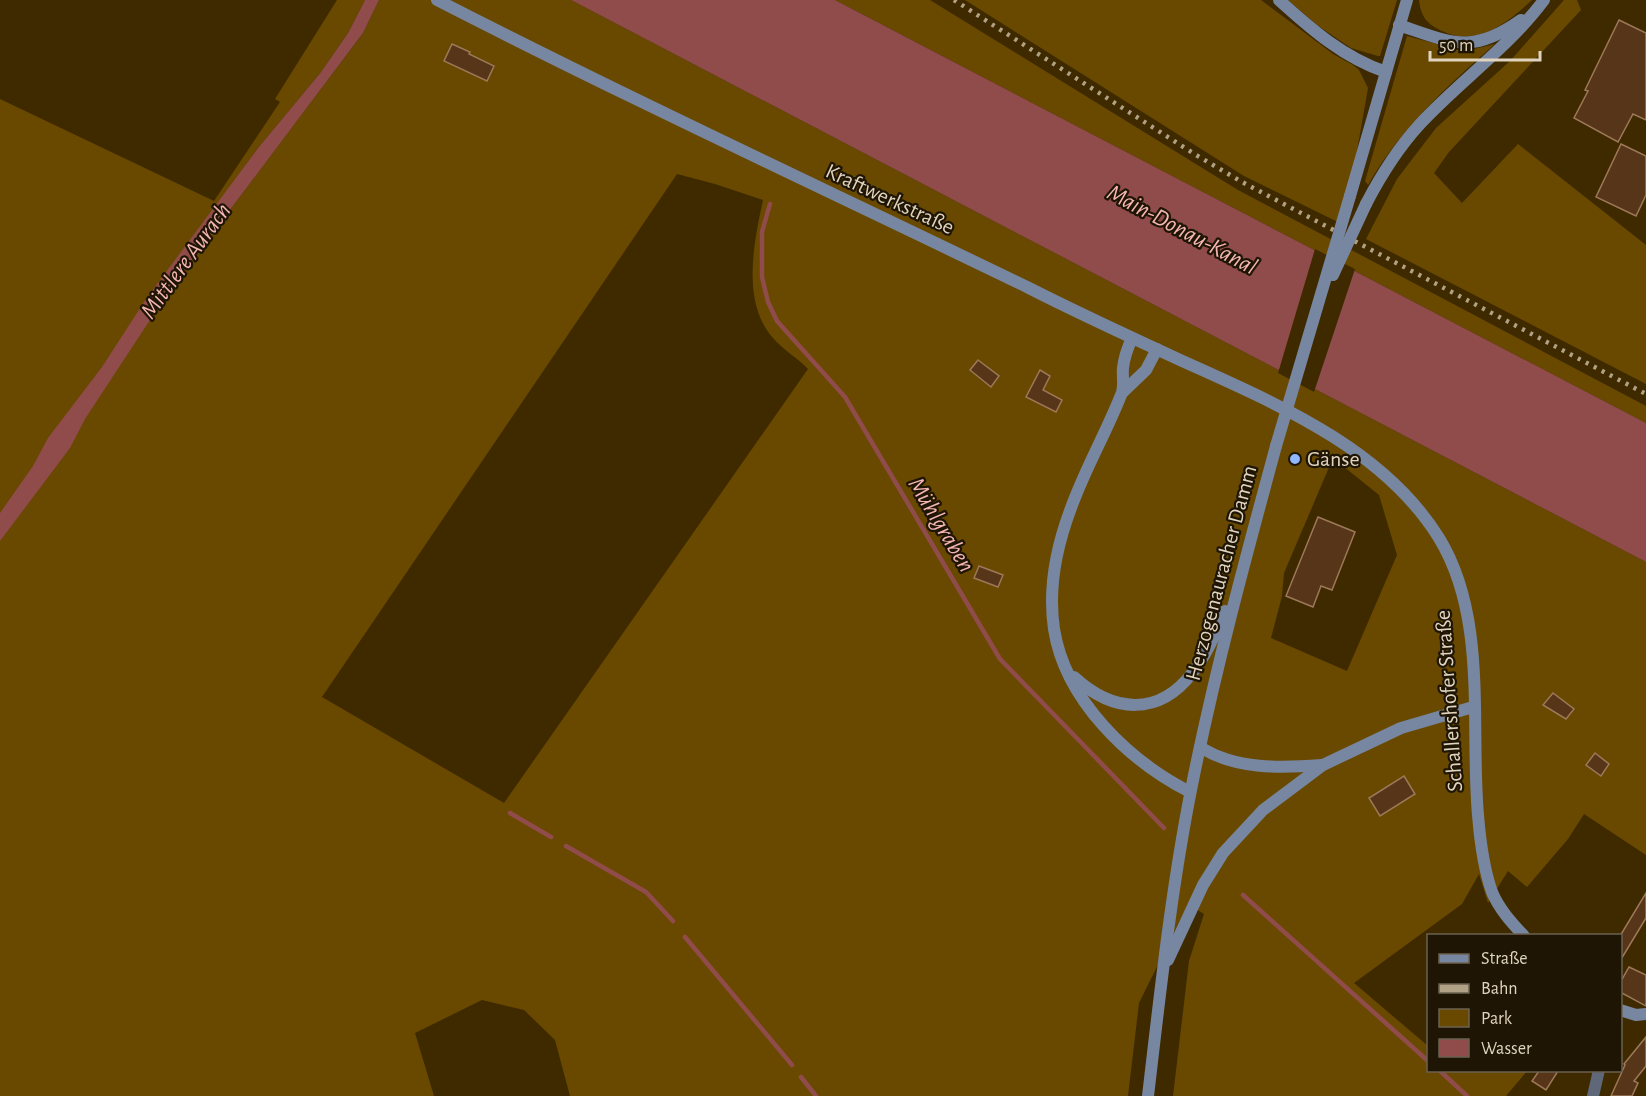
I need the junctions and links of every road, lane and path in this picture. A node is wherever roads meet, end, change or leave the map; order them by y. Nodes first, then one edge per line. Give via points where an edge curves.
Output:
1 (437, 0) edge
2 (1279, 0) edge
3 (1407, 0) edge
4 (1542, 4) edge
5 (1399, 25) junction
6 (1386, 72) junction
7 (1317, 309) junction
8 (1132, 338) junction
9 (1157, 349) junction
10 (1123, 392) junction
11 (1327, 434) joint
12 (1238, 582) junction
13 (1068, 672) junction
14 (1473, 707) junction
15 (1200, 747) junction
16 (1323, 765) junction
17 (1190, 792) junction
18 (1522, 934) edge
19 (1162, 973) junction
20 (1622, 1014) edge
21 (1646, 1014) edge
22 (1599, 1072) edge
23 (1148, 1096) edge
24 (1593, 1096) edge

1 - 8 main road, Kraftwerkstraße via 629,97
2 - 6 main road via 1337,48
3 - 5 main road, Herzogenauracher Damm
4 - 5 main road via 1495,36 1477,43 1447,41
4 - 7 main road, bridge via 1420,124 1388,165
5 - 6 main road, Herzogenauracher Damm
6 - 7 main road, Herzogenauracher Damm, bridge
7 - 12 main road, Herzogenauracher Damm, bridge
8 - 9 main road, Kraftwerkstraße
8 - 10 main road via 1123,367
9 - 10 main road via 1146,370
9 - 11 main road, Kraftwerkstraße via 1269,400
10 - 13 main road via 1071,508 1054,572 1054,629
11 - 14 main road, Schallershofer Straße via 1385,476 1439,538 1468,617
12 - 13 main road via 1194,672 1163,698 1138,705 1110,702
12 - 15 main road, Herzogenauracher Damm
13 - 17 main road via 1084,702 1113,734 1148,766
14 - 16 main road via 1401,728
14 - 18 main road, Schallershofer Straße via 1483,858 1497,902
15 - 16 main road via 1242,764
15 - 17 main road, Herzogenauracher Damm
16 - 19 main road via 1263,810 1223,853 1203,885
17 - 19 main road, Herzogenauracher Damm
19 - 23 main road, Herzogenauracher Damm
20 - 21 main road
22 - 24 street

